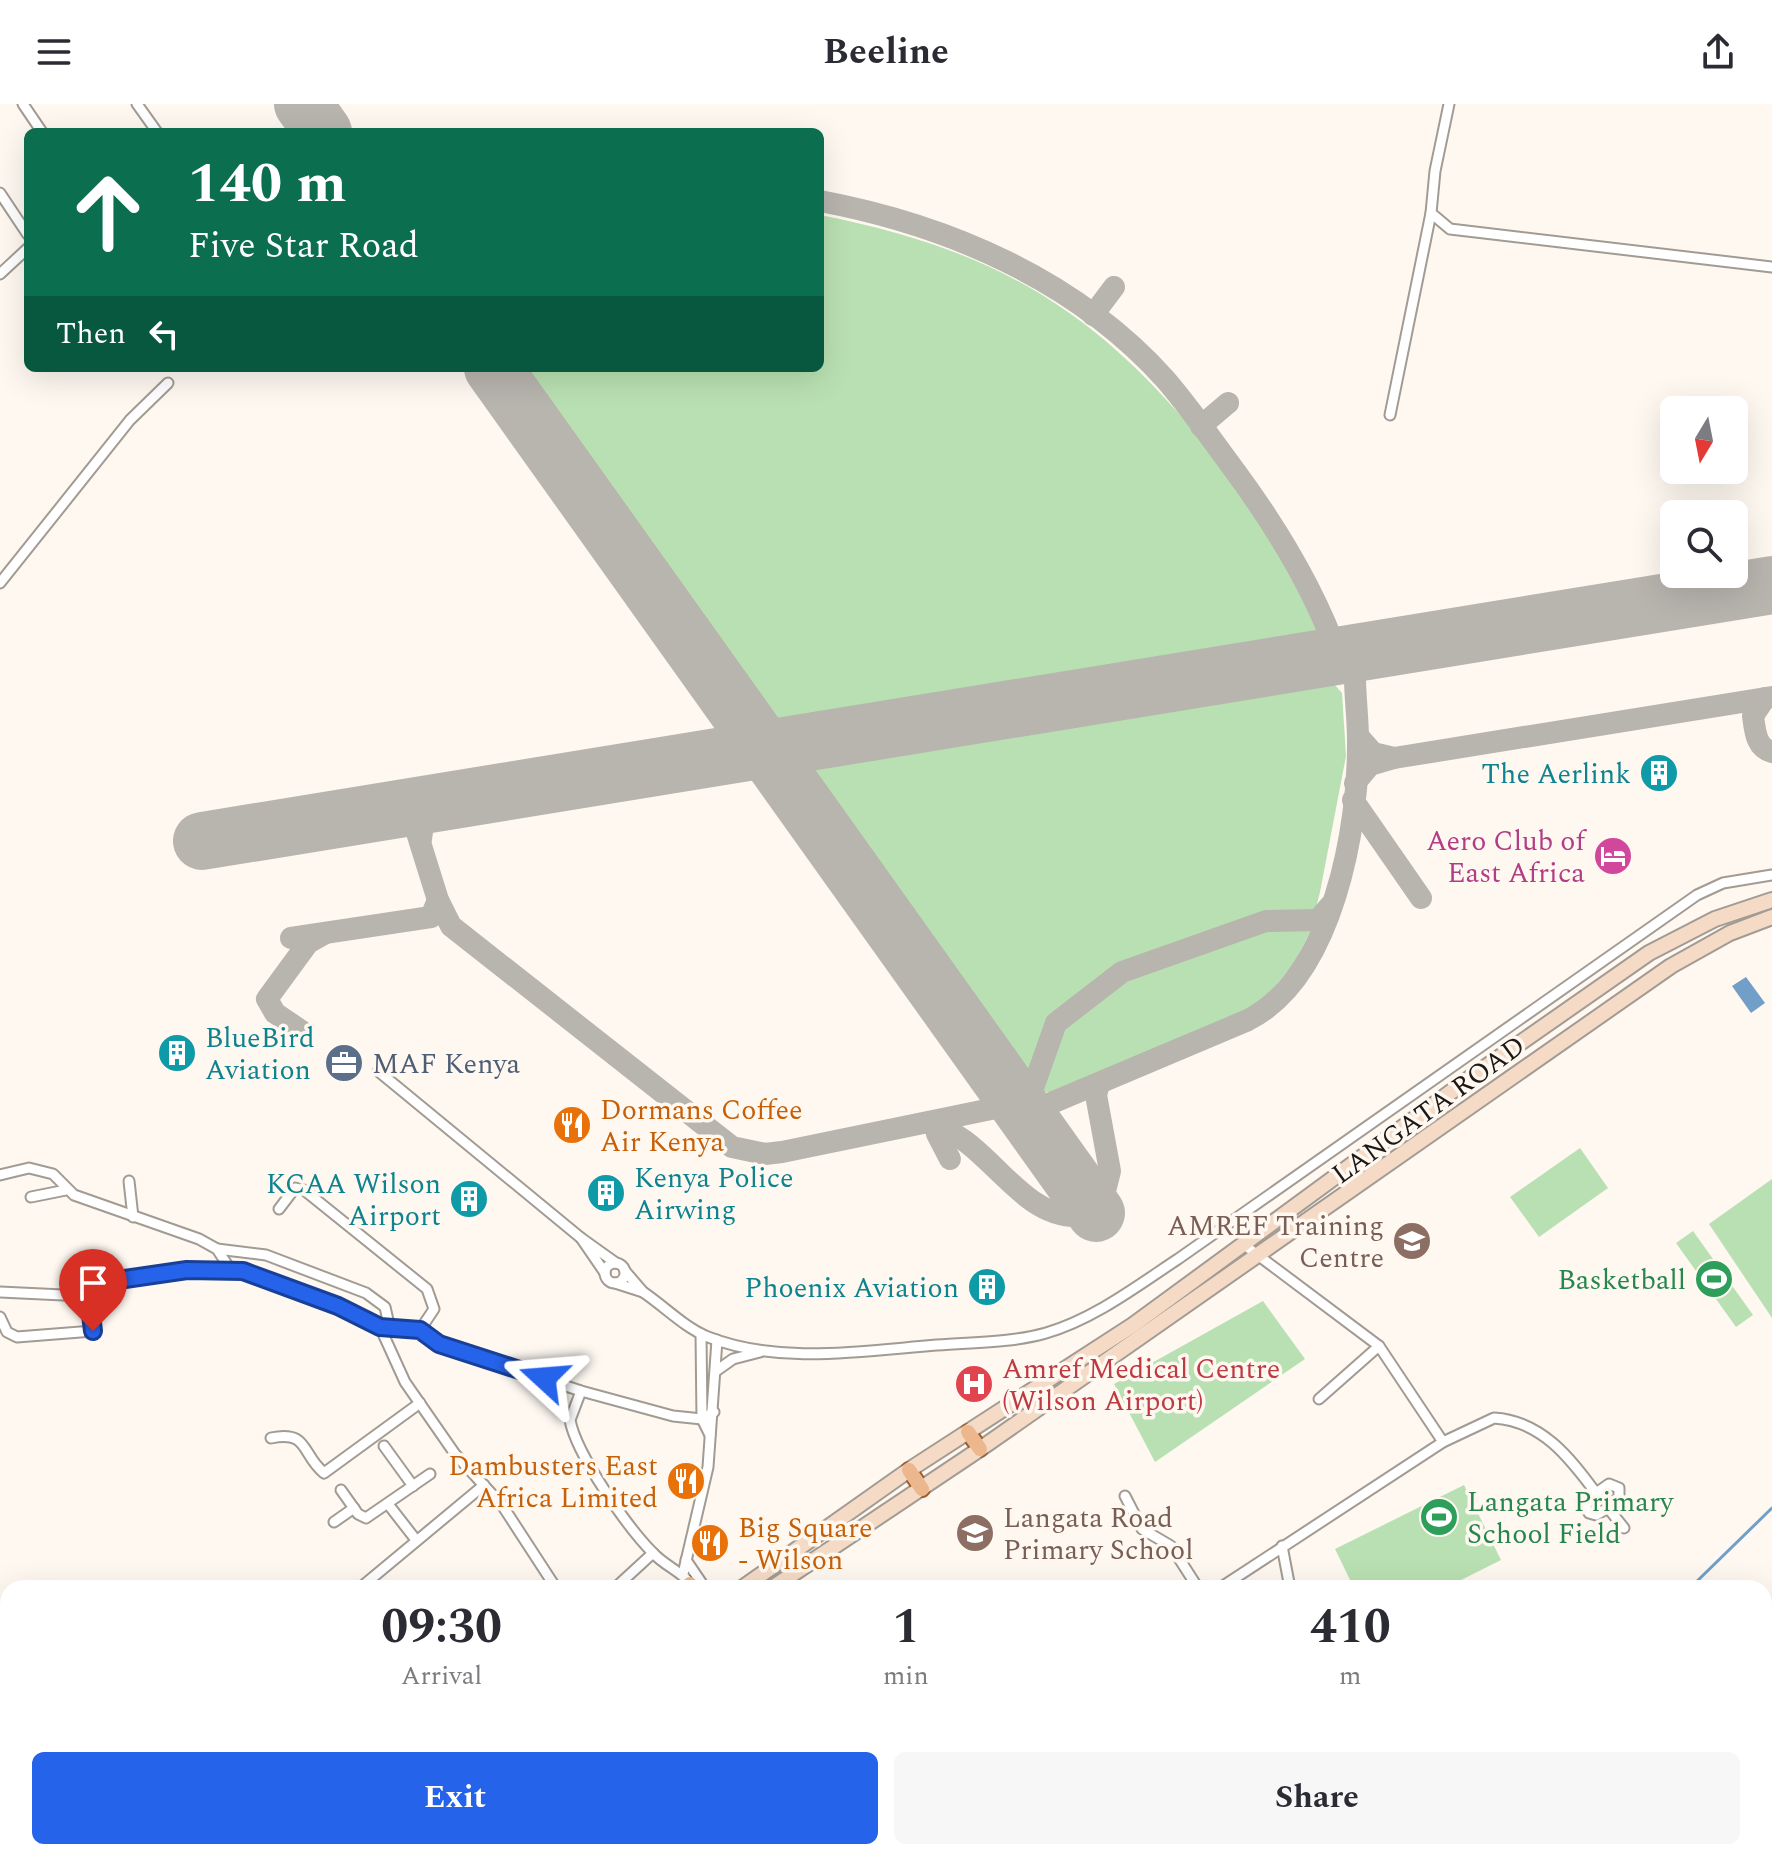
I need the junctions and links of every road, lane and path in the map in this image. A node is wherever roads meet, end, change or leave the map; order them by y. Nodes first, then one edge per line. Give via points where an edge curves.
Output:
1 (23, 104) edge
2 (137, 104) edge
3 (1449, 104) edge
4 (39, 128) edge
5 (154, 128) edge
6 (0, 193) edge
7 (1431, 213) junction
8 (24, 229) edge
9 (24, 252) edge
10 (1772, 267) edge
11 (0, 274) edge
12 (168, 383) dead end
13 (1390, 415) dead end
14 (0, 583) edge
15 (1772, 875) edge
16 (1772, 900) edge
17 (1772, 917) edge
18 (378, 1071) dead end
19 (0, 1175) edge
20 (129, 1181) dead end
21 (66, 1190) junction
22 (31, 1197) dead end
23 (279, 1209) dead end
24 (133, 1217) junction
25 (581, 1238) junction
26 (1243, 1244) junction
27 (217, 1249) junction
28 (1256, 1257) junction
29 (616, 1263) junction
30 (230, 1269) junction
31 (625, 1271) junction
32 (605, 1273) junction
33 (615, 1283) junction
34 (88, 1290) junction
35 (0, 1292) edge
36 (643, 1292) junction
37 (0, 1317) edge
38 (385, 1328) junction
39 (420, 1330) junction
40 (701, 1334) junction
41 (717, 1340) junction
42 (1379, 1346) junction
43 (763, 1351) junction
44 (716, 1371) junction
45 (581, 1391) junction
46 (1319, 1399) dead end
47 (420, 1403) junction
48 (714, 1412) junction
49 (702, 1419) junction
50 (968, 1432) junction
51 (710, 1435) junction
52 (271, 1438) dead end
53 (1443, 1442) junction
54 (384, 1446) dead end
55 (980, 1449) junction
56 (909, 1470) junction
57 (430, 1474) dead end
58 (484, 1485) junction
59 (413, 1486) junction
60 (922, 1489) junction
61 (341, 1490) dead end
62 (1596, 1493) junction
63 (1125, 1496) dead end
64 (388, 1504) junction
65 (354, 1508) junction
66 (1608, 1508) junction
67 (334, 1522) dead end
68 (1624, 1528) dead end
69 (416, 1540) junction
70 (1282, 1546) junction
71 (653, 1553) junction
72 (686, 1560) junction
73 (369, 1580) edge
74 (551, 1580) edge
75 (624, 1580) edge
76 (687, 1580) edge
77 (691, 1580) edge
78 (691, 1580) edge
79 (753, 1580) edge
80 (784, 1580) edge
81 (1193, 1580) edge
82 (1232, 1580) edge
83 (1288, 1580) edge

1 - 4 street
2 - 5 street
3 - 7 street
6 - 8 street
7 - 10 street via 1450,229 1464,232
7 - 13 street
9 - 11 street
12 - 14 street via 130,420
15 - 43 street via 1723,883 1697,895 1218,1232 1108,1305 1069,1324 1022,1338 813,1353
16 - 26 main road, LANGATA ROAD via 1715,919 1649,953
17 - 28 main road, LANGATA ROAD via 1671,966
18 - 25 street
19 - 21 street via 29,1168 56,1176
20 - 24 street
21 - 22 street
21 - 24 street
23 - 39 street via 295,1188 304,1190 427,1289 434,1309
24 - 27 street
25 - 29 street
25 - 32 street
26 - 28 street
26 - 50 main road, LANGATA ROAD via 1133,1325
27 - 30 street
27 - 38 street via 266,1255 366,1293 385,1307
28 - 42 street
28 - 55 main road, LANGATA ROAD
29 - 31 street
29 - 32 street
30 - 34 street via 173,1272
30 - 38 street
31 - 33 street
31 - 36 street
32 - 33 street
33 - 36 street
34 - 35 street via 52,1296
34 - 37 street via 93,1331 17,1337 7,1332
36 - 40 street
38 - 39 street
38 - 47 street via 398,1371
39 - 45 street via 439,1344
40 - 41 street
40 - 49 street
41 - 43 street
41 - 44 street
42 - 46 street
42 - 53 street
43 - 44 street via 733,1359
44 - 48 street
45 - 49 street
45 - 71 street via 570,1420 576,1442
47 - 52 street via 324,1473 297,1438
47 - 58 street
48 - 49 street
48 - 51 street
49 - 51 street
50 - 55 main road
50 - 56 main road, LANGATA ROAD
51 - 72 street via 708,1467
53 - 62 street via 1484,1421 1504,1418 1564,1449
53 - 70 street
54 - 59 street
55 - 60 main road, LANGATA ROAD
56 - 60 main road
56 - 79 main road, LANGATA ROAD
57 - 59 street
58 - 69 street
58 - 74 street
59 - 64 street
60 - 80 main road, LANGATA ROAD
61 - 65 street
62 - 66 street via 1585,1506 1589,1513
62 - 66 street via 1609,1484 1619,1488 1619,1497
63 - 81 street via 1142,1529 1171,1546
64 - 65 street via 366,1518
64 - 69 street
65 - 67 street
66 - 68 street
69 - 73 street
70 - 82 street
70 - 83 street
71 - 75 street
71 - 76 street
72 - 77 street
72 - 78 street

